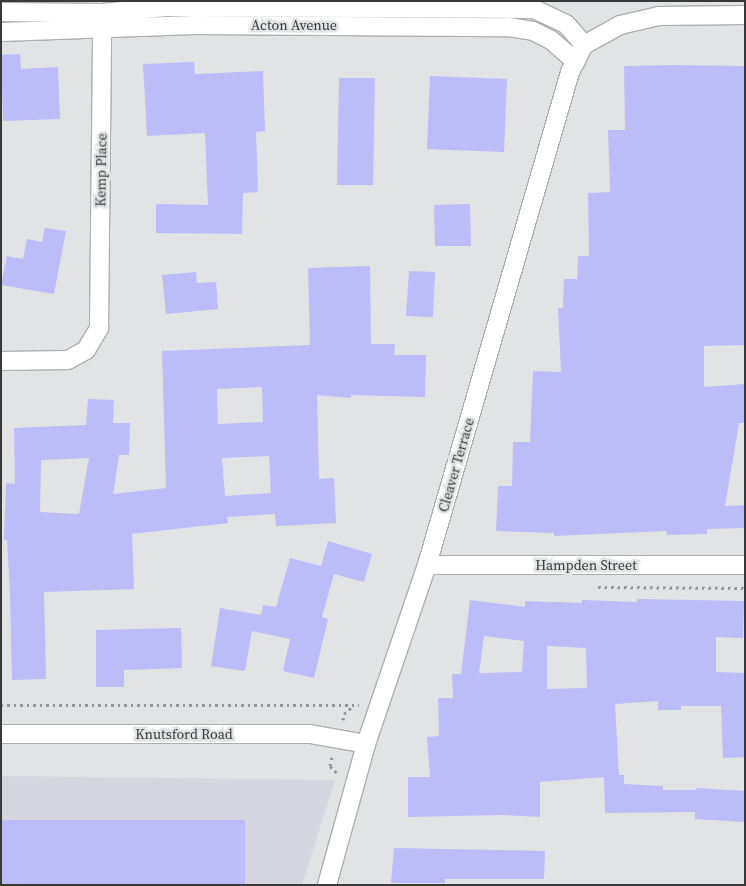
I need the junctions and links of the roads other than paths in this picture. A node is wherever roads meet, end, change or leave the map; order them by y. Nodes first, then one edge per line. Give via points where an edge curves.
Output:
1 (166, 4) edge
2 (1, 12) edge
3 (745, 15) edge
4 (102, 21) junction
5 (1, 32) edge
6 (584, 45) junction
7 (576, 62) junction
8 (1, 361) edge
9 (427, 565) junction
10 (745, 565) edge
11 (1, 734) edge
12 (366, 744) junction
13 (327, 885) edge

1 - 4 street, Acton Avenue
1 - 6 street, Acton Avenue via 534,9 566,24
2 - 4 street, Acton Avenue
3 - 6 street via 658,16 620,24
4 - 5 street, Acton Avenue
4 - 7 street, Acton Avenue via 195,25 508,27 533,31 551,40
4 - 8 street, Kemp Place via 99,328 86,350 68,360
6 - 7 street, Cleaver Terrace
7 - 9 street, Cleaver Terrace
9 - 10 street, Hampden Street
9 - 12 street, Cleaver Terrace
11 - 12 street, Knutsford Road via 310,734
12 - 13 street, Cleaver Terrace

